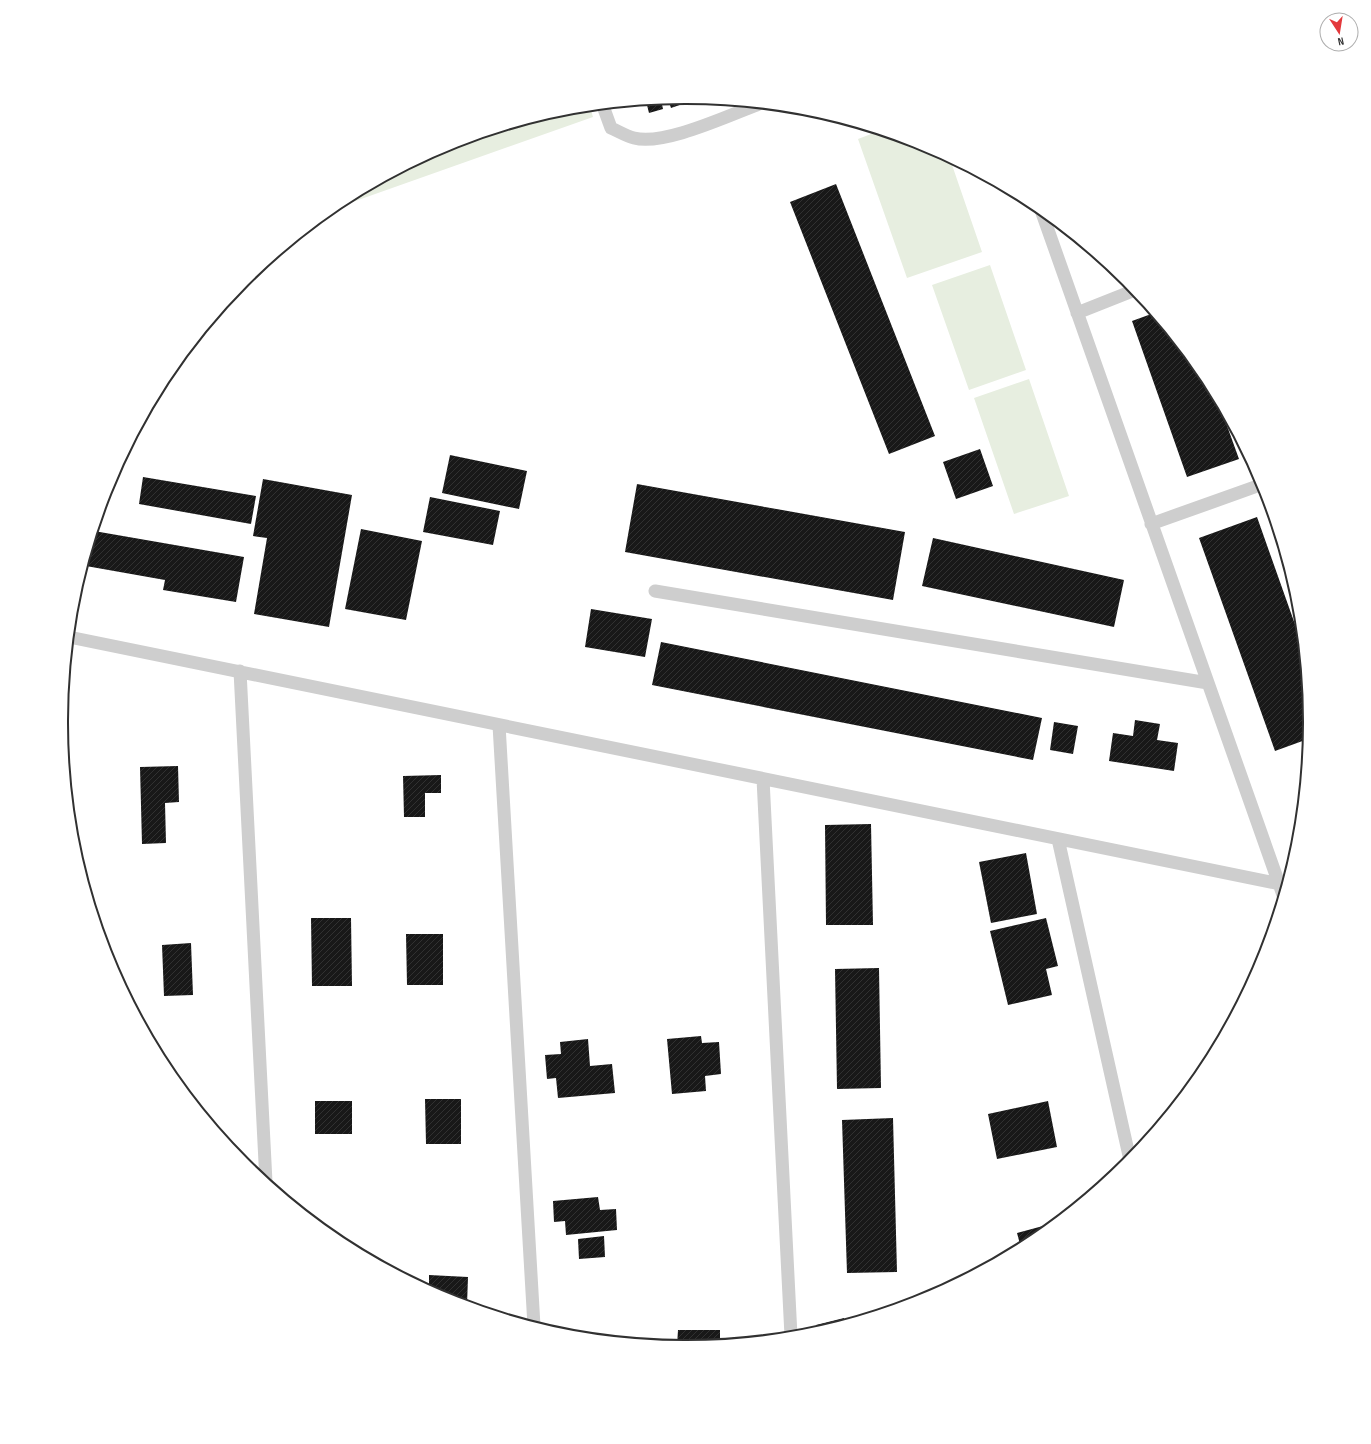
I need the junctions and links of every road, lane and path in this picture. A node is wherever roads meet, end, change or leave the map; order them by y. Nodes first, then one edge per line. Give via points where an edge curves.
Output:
1 (749, 108) edge
2 (604, 110) edge
3 (1045, 220) edge
4 (1129, 292) edge
5 (1077, 313) junction
6 (1256, 486) edge
7 (1152, 524) junction
8 (655, 591) dead end
9 (74, 638) edge
10 (240, 671) junction
11 (1208, 683) junction
12 (499, 724) junction
13 (763, 779) junction
14 (1058, 839) junction
15 (1281, 884) edge
16 (1280, 887) edge
17 (1128, 1152) edge
18 (266, 1174) edge
19 (534, 1320) edge
20 (791, 1330) edge

1 - 2 lane via 692,130 659,139 634,138 611,128
3 - 5 lane
4 - 5 lane
5 - 7 lane
6 - 7 lane
7 - 11 lane
8 - 11 lane
9 - 10 lane
10 - 12 lane
10 - 18 lane
11 - 15 lane
12 - 13 lane
12 - 19 lane
13 - 14 lane
13 - 20 lane
14 - 16 lane
14 - 17 lane

